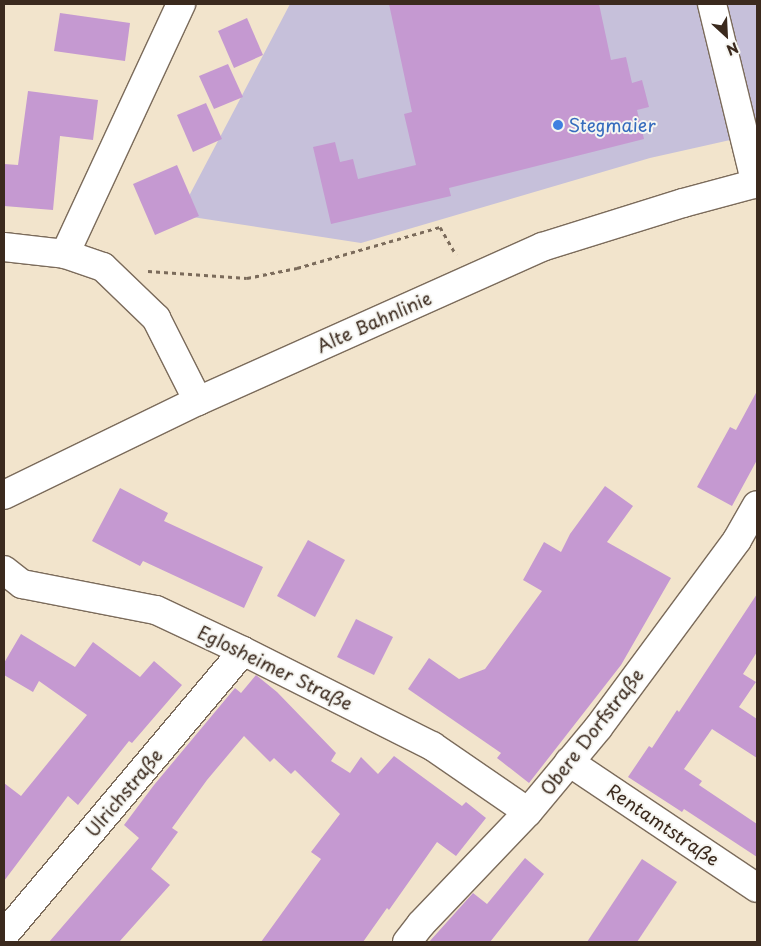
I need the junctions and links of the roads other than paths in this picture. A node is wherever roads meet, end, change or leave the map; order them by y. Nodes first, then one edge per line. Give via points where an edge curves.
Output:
1 (181, 4) edge
2 (712, 4) edge
3 (757, 184) edge
4 (4, 247) edge
5 (65, 254) junction
6 (198, 401) junction
7 (4, 495) edge
8 (757, 505) edge
9 (4, 570) edge
10 (243, 651) junction
11 (569, 762) junction
12 (528, 812) junction
13 (757, 888) edge
14 (4, 935) edge
15 (408, 942) edge

1 - 5 street
2 - 3 street
3 - 6 street, Alte Bahnlinie via 683,203 542,247
4 - 5 street
5 - 6 street via 103,267 156,318
6 - 7 street, Alte Bahnlinie
8 - 11 street, Obere Dorfstraße via 737,540 598,728
9 - 10 street, Eglosheimer Straße via 22,584 156,610
10 - 12 street, Eglosheimer Straße via 432,746
10 - 14 street, Ulrichstraße
11 - 12 street, Obere Dorfstraße
11 - 13 street, Rentamtstraße
12 - 15 street, Obere Dorfstraße via 421,924

